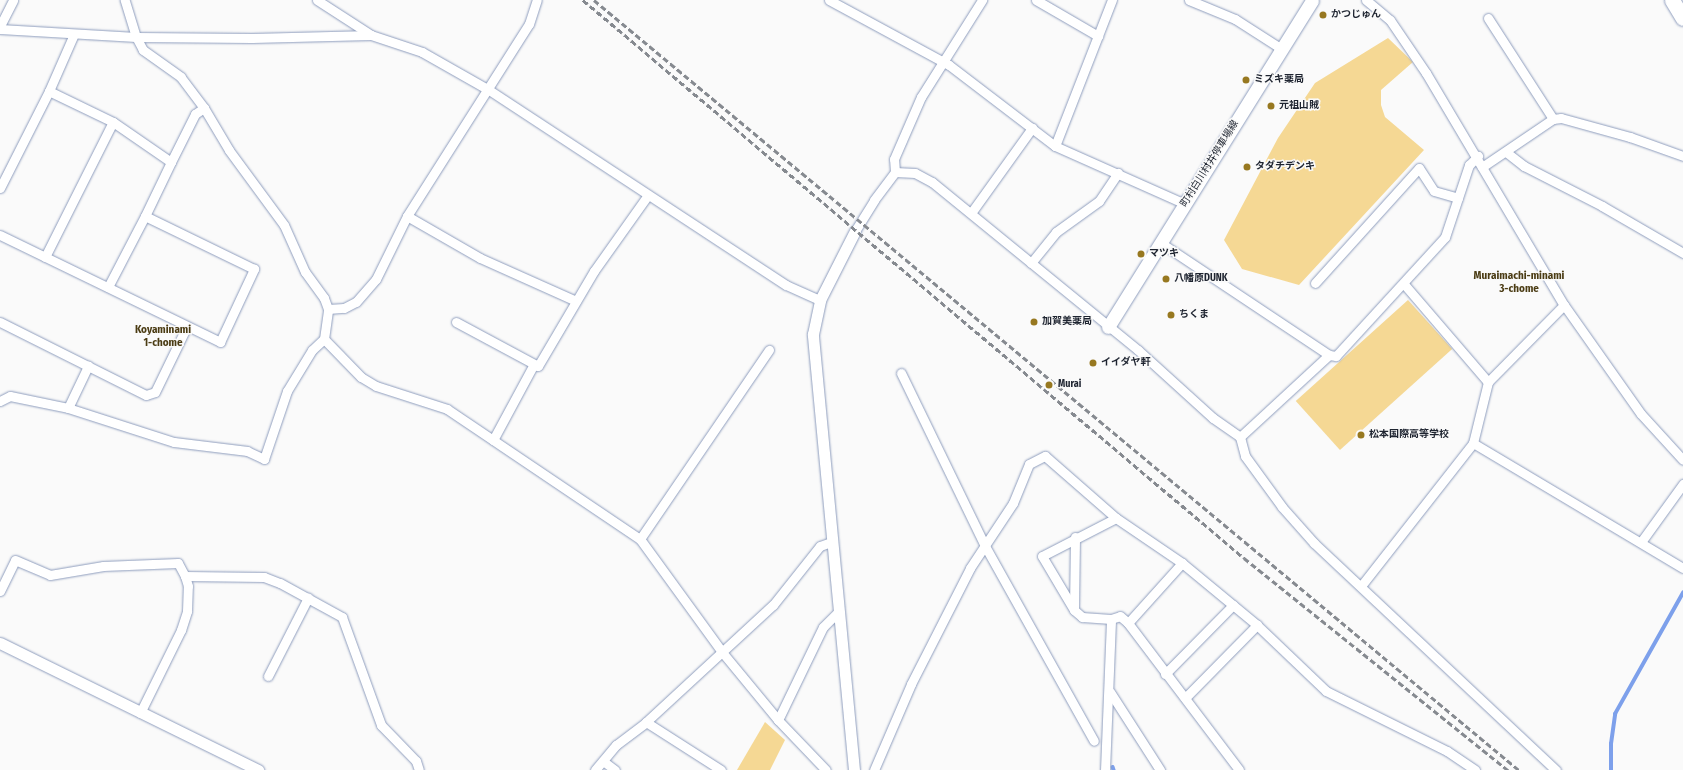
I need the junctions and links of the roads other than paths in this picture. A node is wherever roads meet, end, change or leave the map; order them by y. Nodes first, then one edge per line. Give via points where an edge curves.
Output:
1 (13, 0) edge
2 (125, 0) edge
3 (317, 0) edge
4 (537, 0) edge
5 (829, 0) edge
6 (982, 0) edge
7 (1036, 0) edge
8 (1112, 0) edge
9 (1189, 0) edge
10 (1312, 0) edge
11 (1366, 0) edge
12 (1672, 0) edge
13 (1488, 18) dead end
14 (1683, 18) edge
15 (0, 27) edge
16 (74, 34) junction
17 (371, 35) junction
18 (1098, 36) junction
19 (136, 37) junction
20 (1282, 49) junction
21 (942, 61) junction
22 (489, 90) junction
23 (49, 91) junction
24 (204, 108) junction
25 (1553, 119) junction
26 (113, 122) junction
27 (1032, 128) junction
28 (1055, 146) junction
29 (1506, 152) junction
30 (1478, 156) junction
31 (1683, 156) edge
32 (171, 162) junction
33 (1482, 167) junction
34 (896, 172) junction
35 (1118, 174) junction
36 (0, 188) edge
37 (648, 195) junction
38 (1458, 198) junction
39 (1185, 204) junction
40 (971, 214) junction
41 (145, 216) junction
42 (406, 216) junction
43 (855, 231) joint
44 (0, 235) edge
45 (1161, 243) junction
46 (1683, 253) edge
47 (45, 257) junction
48 (1031, 263) junction
49 (1315, 283) dead end
50 (1404, 284) junction
51 (108, 287) junction
52 (820, 300) junction
53 (576, 301) junction
54 (1564, 305) junction
55 (328, 309) junction
56 (0, 322) edge
57 (456, 322) dead end
58 (187, 326) junction
59 (1108, 327) junction
60 (324, 339) junction
61 (769, 350) dead end
62 (1329, 356) junction
63 (534, 364) junction
64 (88, 366) junction
65 (901, 374) dead end
66 (1488, 382) junction
67 (0, 401) edge
68 (68, 408) junction
69 (1240, 437) junction
70 (493, 440) junction
71 (1473, 443) junction
72 (1683, 460) edge
73 (1683, 484) edge
74 (1116, 518) junction
75 (1075, 537) junction
76 (640, 539) junction
77 (831, 542) junction
78 (1641, 542) junction
79 (985, 546) junction
80 (1182, 563) junction
81 (1683, 568) edge
82 (185, 576) junction
83 (1361, 586) junction
84 (0, 591) edge
85 (308, 598) junction
86 (1233, 605) junction
87 (1074, 610) junction
88 (838, 612) junction
89 (1111, 619) junction
90 (1128, 623) junction
91 (1257, 625) junction
92 (0, 643) edge
93 (722, 652) junction
94 (1165, 674) junction
95 (268, 676) dead end
96 (1110, 692) junction
97 (1185, 698) junction
98 (140, 713) junction
99 (778, 720) junction
100 (646, 722) junction
101 (1094, 741) dead end
102 (603, 761) junction
103 (258, 770) edge
104 (419, 770) edge
105 (595, 770) edge
106 (615, 770) edge
107 (721, 770) edge
108 (826, 770) edge
109 (854, 770) edge
110 (874, 770) edge
111 (1105, 770) edge
112 (1160, 770) edge
113 (1239, 770) edge
114 (1475, 770) edge
115 (1555, 770) edge

1 - 15 street
2 - 19 street
3 - 17 street
4 - 22 street via 529,24
5 - 21 street
6 - 21 street
7 - 18 street
8 - 18 street
9 - 20 street via 1235,19
10 - 20 main road, 町村白川村井停車場線
11 - 30 street via 1390,20
12 - 14 highway
13 - 25 street
15 - 16 street
16 - 19 street
16 - 23 street
17 - 19 street
17 - 22 street via 422,52
18 - 28 street
19 - 24 street via 143,50 180,77
20 - 39 main road, 町村白川村井停車場線
21 - 27 street
21 - 34 street via 921,97 894,160
22 - 37 street
22 - 42 street
23 - 26 street
23 - 36 street
24 - 32 street via 195,114
24 - 55 street via 229,150 284,225 305,272 324,298
25 - 29 street
25 - 31 street via 1560,118 1630,137
26 - 32 street
26 - 47 street
27 - 28 street
27 - 40 street
28 - 35 street
29 - 33 street
29 - 46 street via 1524,166 1602,206
30 - 33 street
30 - 38 street via 1469,165
32 - 41 street
33 - 54 street
34 - 40 street via 914,173 932,182
34 - 43 street via 874,200
35 - 39 street
35 - 48 street via 1099,201 1056,232
37 - 52 street via 661,201 786,285
37 - 53 street
38 - 49 street via 1434,191 1419,168
38 - 50 street via 1445,237
39 - 45 main road, 町村白川村井停車場線
40 - 48 street
41 - 51 street
41 - 58 street via 254,269 220,342
42 - 53 street via 480,258
42 - 55 street via 376,279 356,302 344,308
43 - 52 street
44 - 47 street
45 - 59 main road, 町村白川村井停車場線
45 - 62 street
47 - 51 street
48 - 59 street
50 - 62 street via 1336,356
50 - 66 street
51 - 58 street
52 - 77 street via 813,334 813,354
53 - 63 street via 538,366
54 - 66 street
54 - 72 street via 1641,414
55 - 60 street
56 - 64 street
57 - 63 street
58 - 64 street via 155,392 146,395
59 - 69 street via 1213,418
60 - 68 street via 312,350 287,391 264,459 247,451 174,442
60 - 70 street via 361,377 376,386 447,409
61 - 76 street
62 - 69 street
63 - 70 street
64 - 68 street
65 - 79 street
66 - 71 street
67 - 68 street via 10,396
69 - 83 street via 1245,456 1282,507 1314,543
70 - 76 street
71 - 78 street
71 - 83 street
73 - 78 street
74 - 75 street
74 - 79 street via 1045,456 1029,464 1013,503
74 - 80 street
75 - 87 street
75 - 87 street via 1042,556
76 - 93 street
77 - 88 street
77 - 93 street via 820,546 773,605
78 - 81 street
79 - 101 street
79 - 110 street via 911,684
80 - 86 street
80 - 90 street
82 - 84 street via 178,563 104,566 50,575 15,560
82 - 85 street via 264,577 280,582
82 - 98 street via 188,586 187,611 183,624
83 - 115 street
85 - 95 street
85 - 104 street via 342,617 381,725 416,761
86 - 91 street
86 - 94 street
87 - 89 street via 1082,617
88 - 99 street via 823,627
88 - 109 street
89 - 90 street via 1120,616
89 - 96 street
90 - 94 street
91 - 97 street
91 - 114 street via 1326,691 1447,751
92 - 98 street
93 - 99 street
93 - 100 street
94 - 97 street
96 - 111 street
96 - 112 street
97 - 113 street
98 - 103 street
99 - 108 street
100 - 102 street via 616,745
100 - 107 street
102 - 105 street
102 - 106 street

